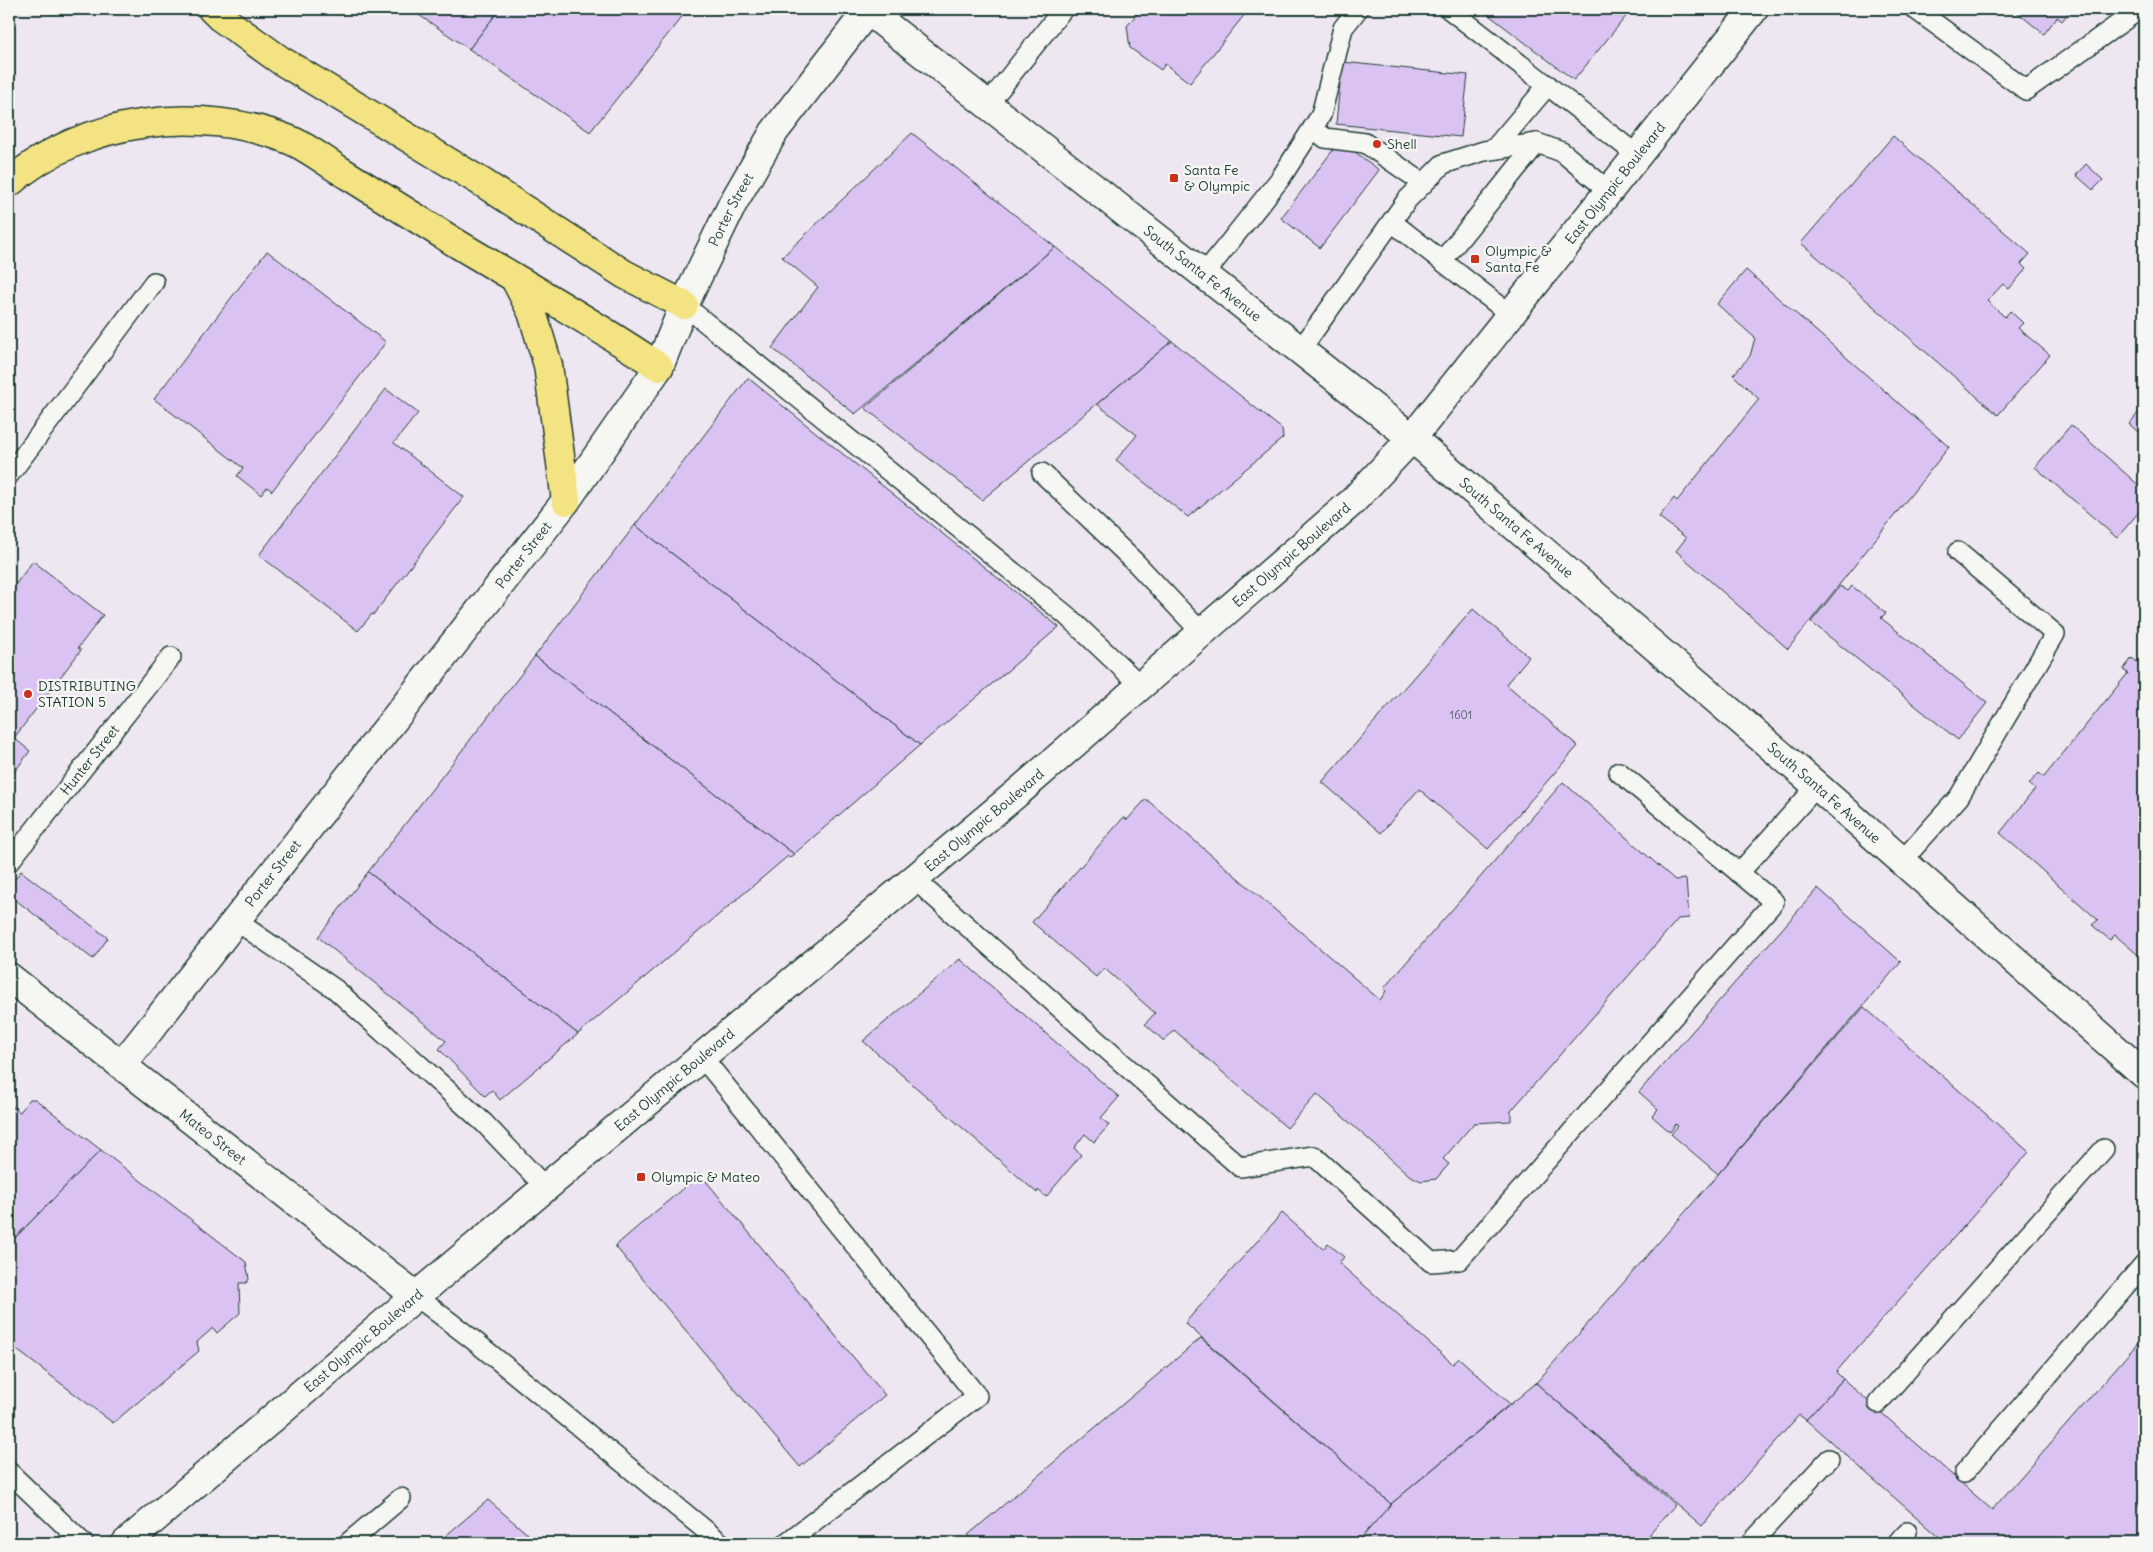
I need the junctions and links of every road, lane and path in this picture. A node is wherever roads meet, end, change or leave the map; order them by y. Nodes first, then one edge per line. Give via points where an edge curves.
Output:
1 (212, 9) edge
2 (867, 9) edge
3 (1063, 9) edge
4 (1358, 9) edge
5 (1449, 9) edge
6 (1754, 9) edge
7 (1915, 9) edge
8 (2140, 9) edge
9 (1548, 85) junction
10 (988, 104) junction
11 (1313, 128) junction
12 (1537, 143) junction
13 (1494, 149) junction
14 (1637, 155) junction
15 (16, 176) edge
16 (1423, 183) junction
17 (1609, 190) junction
18 (1392, 222) junction
19 (1442, 261) junction
20 (1205, 273) junction
21 (515, 279) junction
22 (154, 282) dead end
23 (684, 306) junction
24 (1510, 314) junction
25 (1301, 349) junction
26 (659, 367) junction
27 (1412, 438) junction
28 (1042, 473) dead end
29 (9, 475) edge
30 (566, 502) junction
31 (1958, 552) dead end
32 (1202, 633) junction
33 (172, 657) dead end
34 (1141, 686) junction
35 (1619, 772) dead end
36 (1817, 786) junction
37 (9, 862) edge
38 (1902, 862) junction
39 (1739, 873) junction
40 (915, 880) junction
41 (234, 920) junction
42 (9, 977) edge
43 (702, 1057) junction
44 (122, 1065) junction
45 (2144, 1074) edge
46 (2104, 1149) dead end
47 (546, 1188) junction
48 (2144, 1264) edge
49 (416, 1296) junction
50 (1878, 1404) dead end
51 (1829, 1459) dead end
52 (9, 1472) edge
53 (1964, 1473) dead end
54 (402, 1498) dead end
55 (83, 1543) edge
56 (126, 1543) edge
57 (348, 1543) edge
58 (720, 1543) edge
59 (786, 1543) edge
60 (1751, 1543) edge

1 - 23 highway via 280,60 483,183 624,274
2 - 10 main road, South Santa Fe Avenue
2 - 23 main road, Porter Street via 774,132 733,203
3 - 10 lane
4 - 11 lane via 1343,28 1321,115
5 - 9 lane
6 - 14 main road, East Olympic Boulevard
7 - 8 lane via 2026,90
9 - 13 lane
9 - 14 lane
10 - 20 main road, South Santa Fe Avenue
11 - 16 lane via 1325,138 1365,143
11 - 20 lane via 1280,179
12 - 13 lane
12 - 17 lane via 1562,152
12 - 19 lane
13 - 16 lane via 1443,164
14 - 17 main road, East Olympic Boulevard
15 - 21 highway via 70,144 125,127 179,121 241,126 291,140
16 - 18 lane
17 - 24 main road, East Olympic Boulevard
18 - 19 lane
18 - 25 lane
19 - 24 lane
20 - 25 main road, South Santa Fe Avenue
21 - 26 highway via 608,332
21 - 30 highway via 532,312 548,365
22 - 29 lane
23 - 26 main road, Porter Street
23 - 34 lane via 1066,615
24 - 27 main road, East Olympic Boulevard
25 - 27 main road, South Santa Fe Avenue
26 - 30 main road, Porter Street
27 - 32 main road, East Olympic Boulevard via 1352,502
27 - 36 main road, South Santa Fe Avenue
28 - 32 lane via 1136,563
30 - 41 main road, Porter Street
31 - 38 lane via 2055,634 1959,797
32 - 34 main road, East Olympic Boulevard
33 - 37 lane, Hunter Street
34 - 40 main road, East Olympic Boulevard
35 - 39 lane
36 - 38 main road, South Santa Fe Avenue
36 - 39 lane
38 - 45 main road, South Santa Fe Avenue
39 - 40 lane via 1774,902 1459,1260 1431,1262 1314,1156 1240,1168
40 - 43 main road, East Olympic Boulevard
41 - 44 main road, Porter Street
41 - 47 lane via 335,989 484,1123
42 - 44 main road, Mateo Street
43 - 47 main road, East Olympic Boulevard
43 - 59 lane via 977,1396
44 - 49 main road, Mateo Street
46 - 50 lane
47 - 49 main road, East Olympic Boulevard
48 - 53 lane
49 - 56 main road, East Olympic Boulevard
49 - 58 lane
51 - 60 lane
52 - 55 lane
54 - 57 lane

